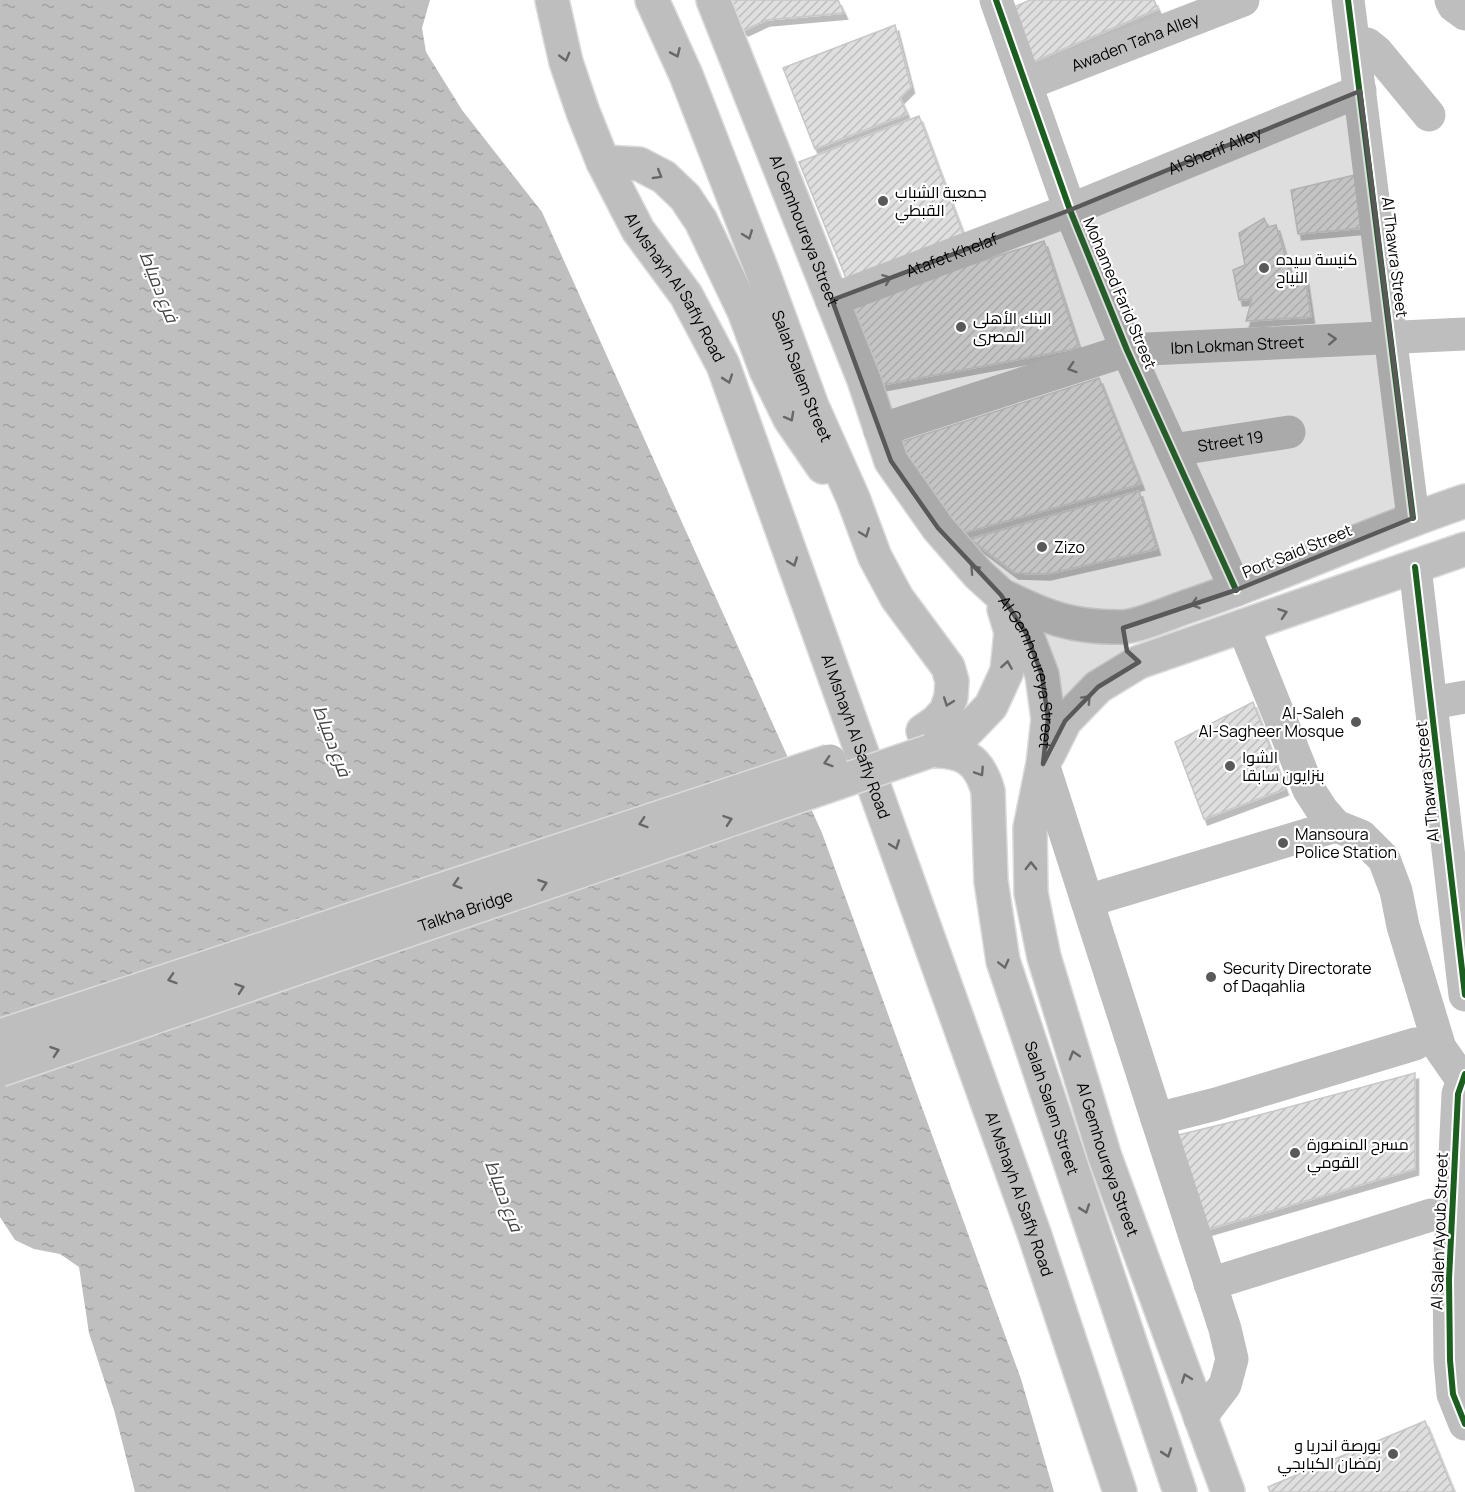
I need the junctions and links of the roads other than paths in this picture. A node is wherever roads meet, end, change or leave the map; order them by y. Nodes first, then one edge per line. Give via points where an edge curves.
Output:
1 (552, 0) edge
2 (652, 0) edge
3 (713, 0) edge
4 (996, 0) edge
5 (1243, 0) edge
6 (1348, 0) edge
7 (1451, 0) edge
8 (1465, 14) edge
9 (1354, 47) junction
10 (1026, 84) junction
11 (1360, 91) junction
12 (1429, 115) dead end
13 (603, 162) junction
14 (1070, 210) junction
15 (832, 300) junction
16 (1465, 334) edge
17 (1391, 336) junction
18 (1127, 350) junction
19 (880, 430) junction
20 (1289, 432) dead end
21 (1173, 450) junction
22 (853, 498) junction
23 (1465, 501) edge
24 (1413, 518) junction
25 (1465, 549) edge
26 (1415, 567) junction
27 (1236, 590) junction
28 (1001, 595) junction
29 (1243, 626) junction
30 (1126, 627) junction
31 (1139, 662) junction
32 (1465, 697) edge
33 (1432, 703) junction
34 (927, 741) junction
35 (1043, 764) junction
36 (1336, 826) junction
37 (1086, 901) junction
38 (1465, 995) edge
39 (0, 1036) edge
40 (1415, 1044) dead end
41 (0, 1070) edge
42 (1464, 1078) edge
43 (1156, 1119) junction
44 (1431, 1215) dead end
45 (1457, 1276) edge
46 (1210, 1284) junction
47 (1459, 1391) edge
48 (1200, 1418) junction
49 (1465, 1424) edge
50 (1120, 1492) edge
51 (1180, 1492) edge
52 (1228, 1492) edge

1 -> 13 main road, Al Mshayh Al Safly Road via 566,62
2 -> 22 main road, Salah Salem Street via 690,86 812,406
3 - 15 main road, Al Gemhoureya Street
4 - 10 main road, Mohamed Farid Street
5 - 10 main road, Awaden Taha Alley
6 - 9 main road, Al Thawra Street
7 - 8 main road
9 - 11 main road, Al Thawra Street
9 - 12 main road via 1367,45 1377,52
10 - 14 main road, Mohamed Farid Street
11 - 14 main road, Al Sherif Alley
11 - 17 main road, Al Thawra Street
13 -> 22 main road via 639,164 664,177 685,197 701,221 744,310 766,370 790,419 823,467
13 -> 50 main road, Al Mshayh Al Safly Road via 638,230 686,295 723,365 1034,1233
15 -> 14 main road, Atafet Khelaf
14 - 18 main road, Mohamed Farid Street
15 - 19 main road, Al Gemhoureya Street
16 - 17 main road, Ibn Lokman Street
18 -> 17 main road, Ibn Lokman Street
17 - 24 main road, Al Thawra Street
18 -> 19 main road, Ibn Lokman Street
18 - 21 main road, Mohamed Farid Street
28 -> 19 main road, Al Gemhoureya Street via 938,528 891,461
20 - 21 main road, Street 19
21 - 27 main road, Mohamed Farid Street
22 -> 34 main road, Salah Salem Street via 875,557 897,598 948,666 951,697
23 - 24 main road, Port Said Street
24 - 27 main road, Port Said Street
25 - 26 main road
29 -> 26 main road
26 - 33 main road, Al Thawra Street
27 -> 30 main road, Port Said Street
28 - 30 main road, Port Said Street via 1041,615 1072,624
34 -> 28 main road via 964,734 991,706 1007,671 1011,632
28 - 35 main road, Al Gemhoureya Street via 1026,633 1042,675 1048,719
29 - 31 main road
29 - 36 main road via 1309,790
30 - 31 main road via 1127,651
35 -> 31 main road via 1065,721 1098,687
32 - 33 main road
33 - 38 main road, Al Thawra Street
34 -> 39 main road, Talkha Bridge, bridge
41 -> 34 main road, Talkha Bridge, bridge
34 -> 51 main road, Salah Salem Street via 966,756 985,778 992,881 1003,961
35 - 37 main road
48 -> 35 main road, Al Gemhoureya Street via 1105,1157 1044,957 1031,893 1030,828
36 - 37 main road
36 - 42 main road via 1361,836 1384,859 1440,1048
37 - 43 main road
40 - 43 main road
42 - 45 main road, Al Saleh Ayoub Street via 1458,1094
43 - 46 main road
44 - 46 main road
45 - 47 main road, Al Saleh Ayoub Street via 1450,1360
46 - 48 main road via 1232,1359 1225,1385
47 - 49 main road, Al Saleh Ayoub Street
48 - 52 main road, Al Gemhoureya Street

